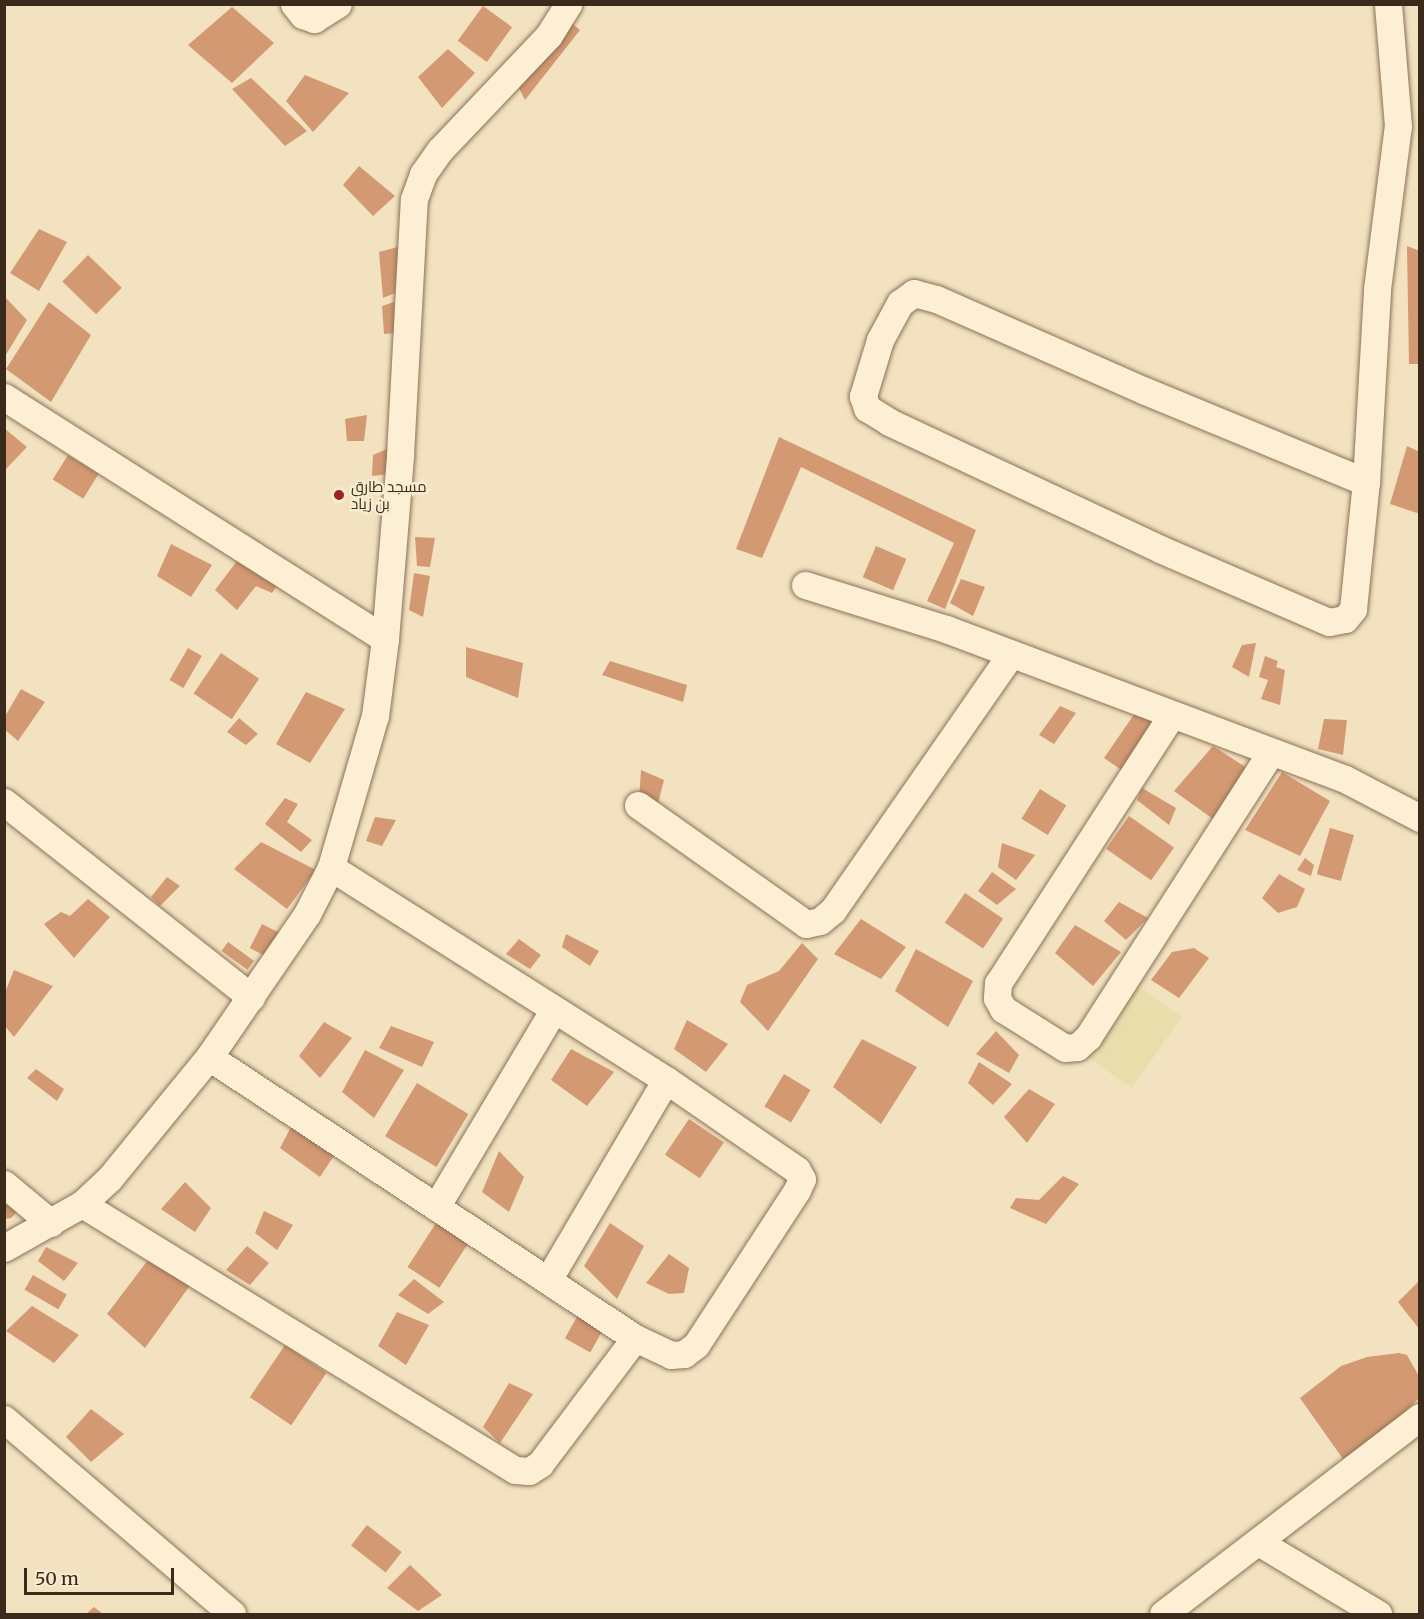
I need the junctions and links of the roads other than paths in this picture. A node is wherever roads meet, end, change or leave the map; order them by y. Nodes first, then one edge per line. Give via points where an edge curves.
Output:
1 (294, 4) edge
2 (339, 4) edge
3 (568, 4) edge
4 (1388, 4) edge
5 (1409, 130) edge
6 (4, 397) edge
7 (1366, 482) junction
8 (805, 585) dead end
9 (385, 639) junction
10 (1011, 654) junction
11 (1172, 716) junction
12 (1270, 753) junction
13 (4, 802) edge
14 (638, 805) dead end
15 (1419, 818) edge
16 (331, 867) junction
17 (251, 998) junction
18 (553, 1011) junction
19 (209, 1058) junction
20 (666, 1080) junction
21 (4, 1184) edge
22 (82, 1204) junction
23 (436, 1207) junction
24 (51, 1223) junction
25 (4, 1248) edge
26 (548, 1280) junction
27 (635, 1338) junction
28 (4, 1419) edge
29 (1417, 1423) edge
30 (1260, 1543) junction
31 (232, 1614) edge
32 (1163, 1614) edge
33 (1378, 1614) edge

1 - 2 street via 303,15 314,19
3 - 9 street via 549,35 440,150 423,174 414,199
4 - 5 street
5 - 7 street via 1377,289
6 - 9 street
7 - 7 street via 1353,609 1345,618 1329,622 1160,549 889,422 867,408 863,396 880,340 900,303 914,293
8 - 10 street via 946,629
9 - 16 street via 375,716
10 - 11 street
10 - 14 street via 833,910 820,921 806,924
11 - 12 street
11 - 12 street via 998,983 997,998 1003,1009 1065,1048 1077,1047 1088,1037
12 - 15 street via 1345,779
13 - 17 street
16 - 17 street via 307,914
16 - 18 street
17 - 19 street
18 - 20 street
18 - 23 street
19 - 22 street via 109,1179
19 - 23 street
20 - 26 street
20 - 27 street via 797,1170 802,1179 696,1345 671,1355
21 - 24 street
22 - 24 street
22 - 27 street via 515,1470 529,1471 540,1464
23 - 26 street
24 - 25 street
26 - 27 street
28 - 31 street
29 - 30 street
30 - 32 street
30 - 33 street

